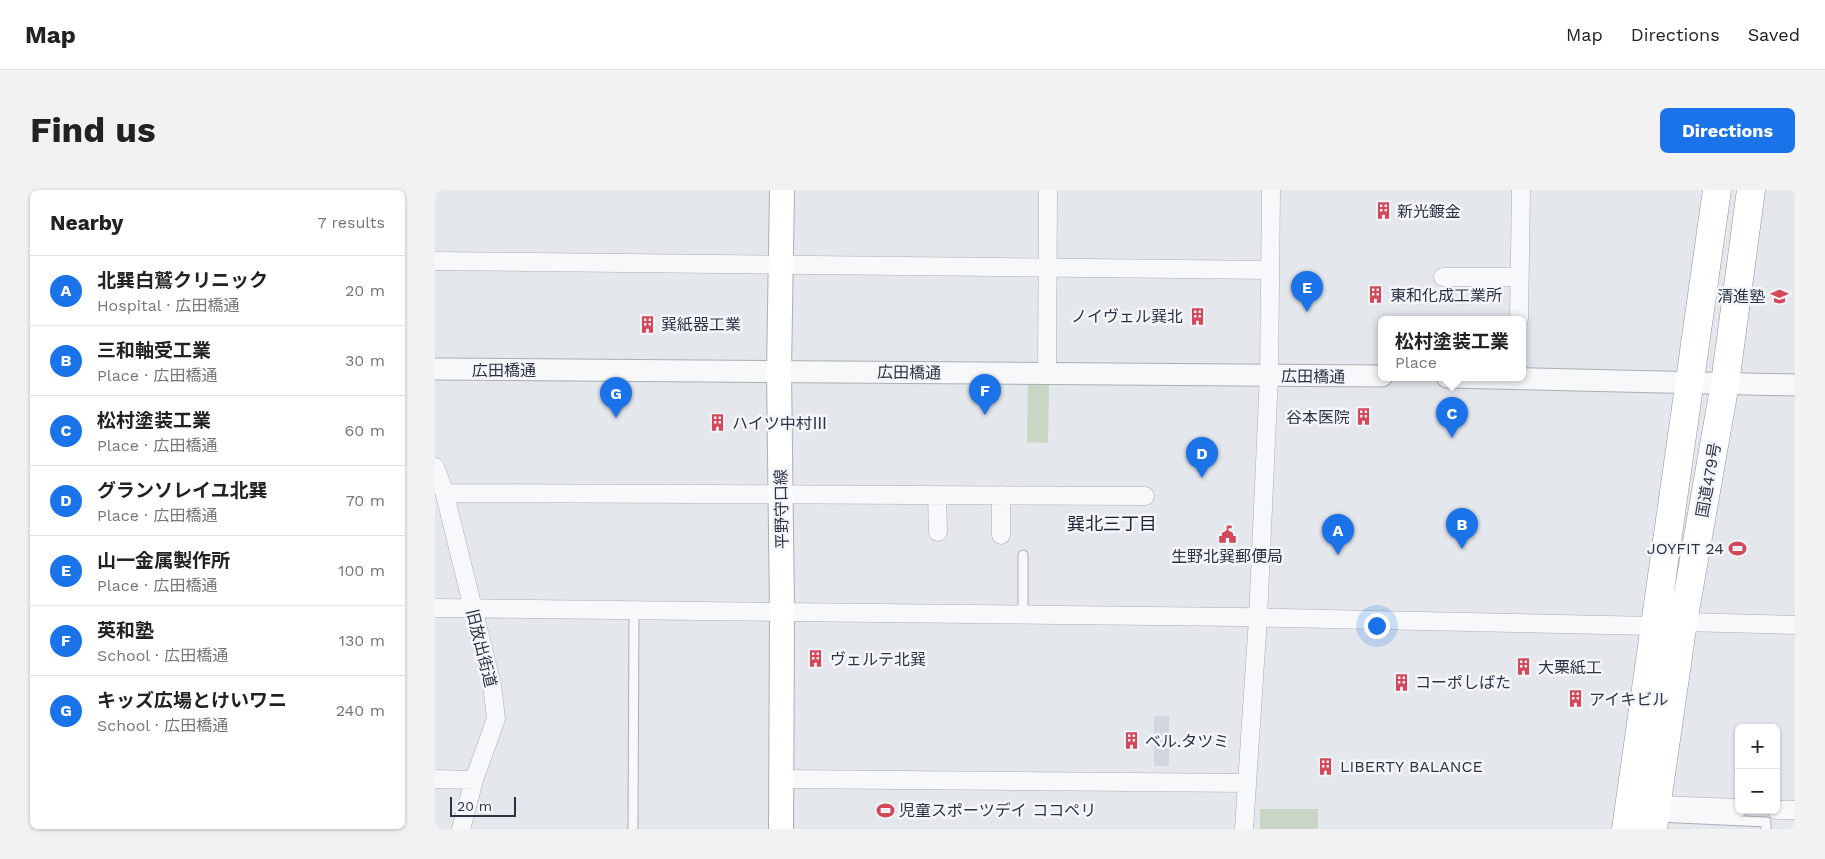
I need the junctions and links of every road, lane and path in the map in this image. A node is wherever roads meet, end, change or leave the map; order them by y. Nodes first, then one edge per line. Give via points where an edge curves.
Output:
1 (781, 190) edge
2 (1048, 190) edge
3 (1271, 190) edge
4 (1521, 190) edge
5 (1717, 190) edge
6 (1751, 190) edge
7 (435, 261) edge
8 (781, 264) junction
9 (1047, 266) junction
10 (1269, 270) junction
11 (1443, 277) dead end
12 (1520, 277) junction
13 (1519, 316) edge
14 (435, 370) edge
15 (779, 371) junction
16 (1047, 374) junction
17 (1269, 375) junction
18 (1378, 376) edge
19 (1526, 377) edge
20 (1725, 383) junction
21 (1689, 384) junction
22 (1795, 385) edge
23 (435, 467) edge
24 (445, 493) junction
25 (781, 494) junction
26 (937, 495) junction
27 (1001, 495) junction
28 (1145, 496) dead end
29 (938, 532) dead end
30 (1001, 535) dead end
31 (1023, 555) dead end
32 (435, 608) edge
33 (472, 608) junction
34 (634, 610) junction
35 (783, 612) junction
36 (1023, 614) junction
37 (1258, 618) junction
38 (1683, 622) junction
39 (1795, 625) edge
40 (1654, 626) junction
41 (435, 779) edge
42 (781, 779) junction
43 (474, 780) junction
44 (1247, 783) junction
45 (1735, 808) edge
46 (1780, 810) edge
47 (1795, 810) edge
48 (1655, 817) edge
49 (1766, 828) edge
50 (461, 829) edge
51 (633, 829) edge
52 (781, 829) edge
53 (1244, 829) edge
54 (1626, 829) edge

1 - 8 main road, 平野守口線
2 - 9 street
3 - 10 street
4 - 12 street
5 - 21 highway, 国道479号
6 - 20 highway, 国道479号
7 - 8 street
8 - 9 street
8 - 15 main road, 平野守口線
9 - 10 street
9 - 16 street
10 - 17 street
11 - 12 street
12 - 13 street
14 - 15 street, 広田橋通
15 - 16 street, 広田橋通
15 - 25 main road, 平野守口線
16 - 17 street, 広田橋通
17 - 18 street, 広田橋通
17 - 37 street
19 - 21 street
20 - 21 street
20 - 22 street
20 - 38 highway, 国道479号
21 - 40 highway, 国道479号
23 - 24 street, 旧放出街道
24 - 25 street
24 - 33 street, 旧放出街道
25 - 26 street
25 - 35 main road, 平野守口線
26 - 27 street
26 - 29 street
27 - 28 street
27 - 30 street
31 - 36 lane
32 - 33 street
33 - 34 street
33 - 43 street, 旧放出街道 via 493,686 496,719
34 - 35 street
34 - 51 lane
35 - 36 street
35 - 42 main road, 平野守口線
36 - 37 street
37 - 40 street
37 - 44 street
38 - 39 street
38 - 48 highway, 国道479号
40 - 54 highway, 国道479号
41 - 43 street
42 - 44 street
42 - 52 main road, 平野守口線
43 - 50 street, 旧放出街道
44 - 53 street
45 - 48 street
46 - 47 street
48 - 49 lane via 1766,822

